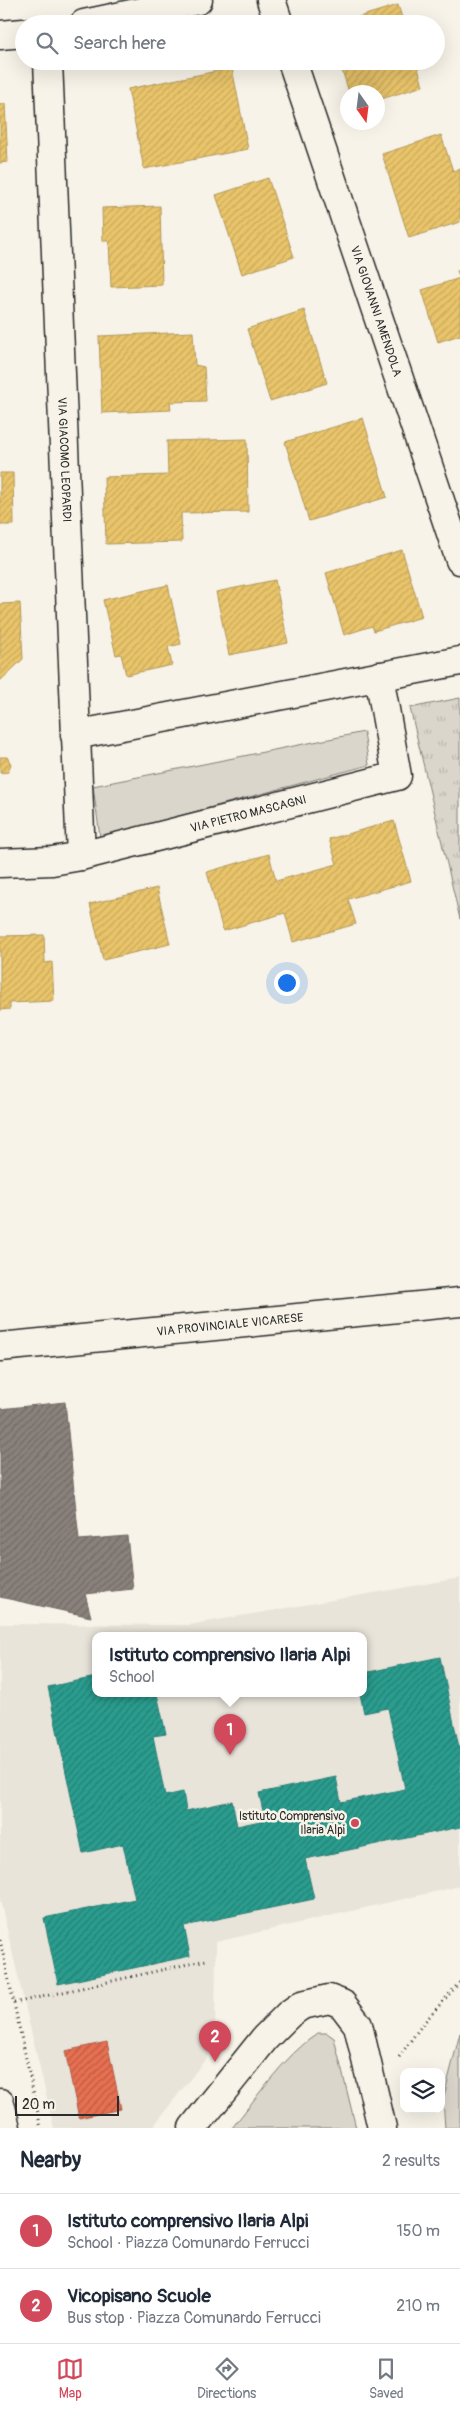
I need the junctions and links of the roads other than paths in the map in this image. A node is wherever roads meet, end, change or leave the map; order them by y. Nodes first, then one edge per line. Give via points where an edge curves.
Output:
1 (198, 0) edge
2 (271, 0) edge
3 (127, 15) edge
4 (276, 15) edge
5 (15, 34) edge
6 (0, 35) edge
7 (48, 70) edge
8 (295, 70) edge
9 (460, 560) edge
10 (460, 661) edge
11 (379, 676) junction
12 (75, 735) junction
13 (81, 856) junction
14 (0, 863) edge
15 (460, 1302) edge
16 (0, 1347) edge
17 (0, 2103) edge
18 (6, 2128) edge
19 (193, 2128) edge
20 (382, 2128) edge

1 - 3 street
2 - 4 street
5 - 6 street
7 - 12 street, VIA GIACOMO LEOPARDI
8 - 9 street, VIA GIOVANNI AMENDOLA
10 - 11 street
11 - 12 street
11 - 13 street, VIA PIETRO MASCAGNI via 397,776
12 - 13 street, VIA GIACOMO LEOPARDI
13 - 14 street, VIA PIETRO MASCAGNI
15 - 16 street, VIA PROVINCIALE VICARESE
17 - 18 street
19 - 20 street via 288,2014 302,2005 329,1999 342,2004 358,2025

